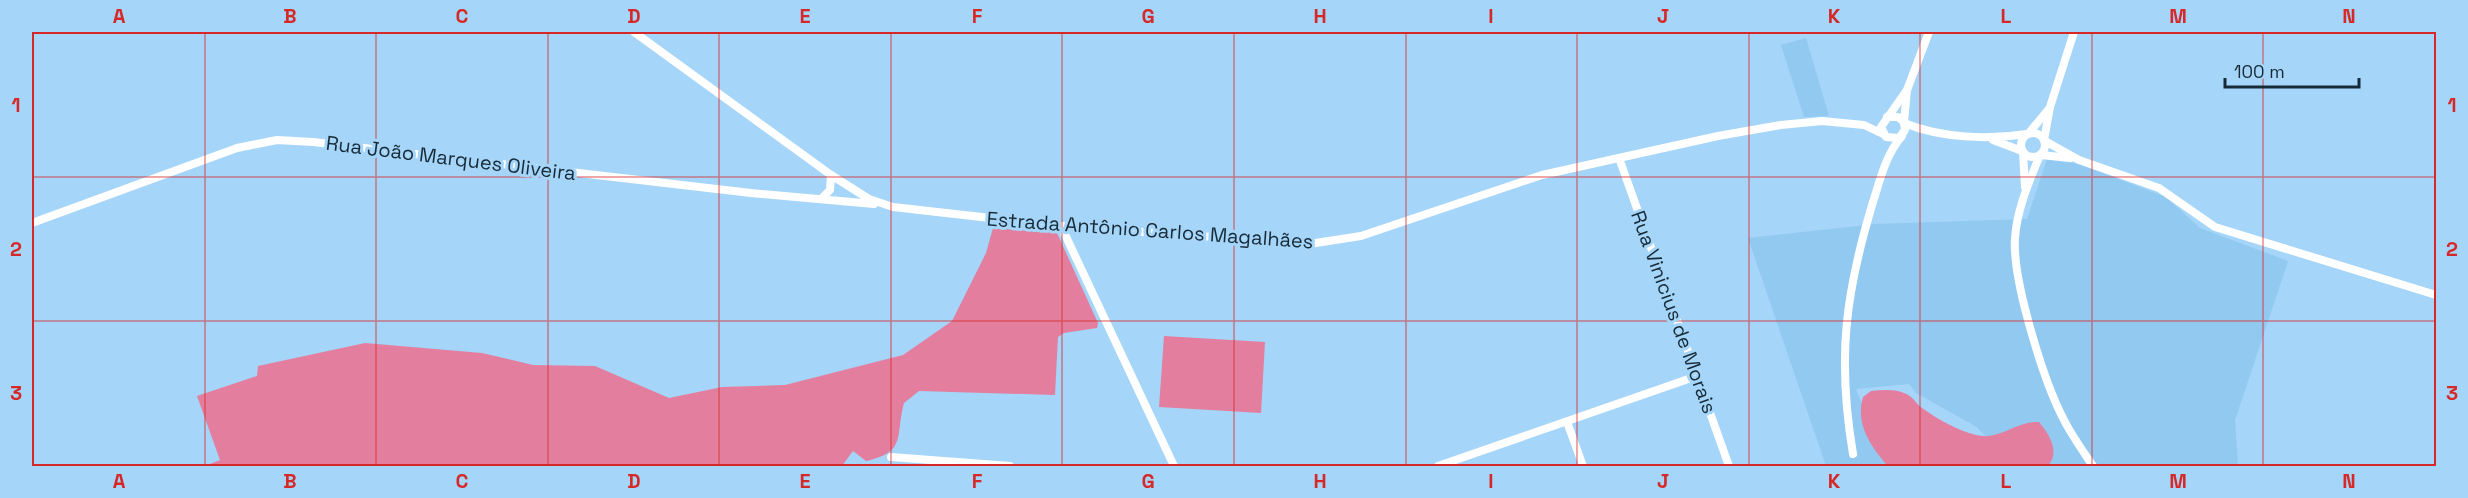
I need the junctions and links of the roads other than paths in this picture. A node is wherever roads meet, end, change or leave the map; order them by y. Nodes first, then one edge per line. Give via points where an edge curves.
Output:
1 (634, 32) edge
2 (1920, 32) edge
3 (1929, 32) edge
4 (2074, 32) edge
5 (1918, 58) junction
6 (1907, 90) junction
7 (2050, 107) junction
8 (1887, 117) junction
9 (1904, 122) junction
10 (1851, 123) junction
11 (1938, 132) junction
12 (1883, 134) junction
13 (2027, 134) junction
14 (1902, 135) junction
15 (1984, 137) junction
16 (2045, 141) junction
17 (2022, 152) junction
18 (2041, 155) junction
19 (1619, 158) junction
20 (2079, 160) junction
21 (1884, 166) junction
22 (831, 176) junction
23 (2025, 192) junction
24 (821, 199) junction
25 (882, 205) junction
26 (32, 223) edge
27 (1057, 225) junction
28 (2436, 295) edge
29 (1697, 376) junction
30 (1567, 422) junction
31 (1853, 454) dead end
32 (891, 457) dead end
33 (1010, 466) edge
34 (1174, 466) edge
35 (1438, 466) edge
36 (1583, 466) edge
37 (1730, 466) edge
38 (2093, 466) edge

1 - 22 street, Estrada Antônio Carlos Magalhães
2 - 5 street
3 - 5 street
4 - 7 street
5 - 6 street
6 - 8 street
6 - 9 street
7 - 13 street
7 - 16 street
8 - 9 street via 1898,117
8 - 10 street, Estrada Antônio Carlos Magalhães
8 - 12 street via 1882,123
9 - 11 street
9 - 14 street
10 - 12 street, Estrada Antônio Carlos Magalhães
10 - 19 street, Estrada Antônio Carlos Magalhães via 1782,125
11 - 14 street
11 - 15 street
12 - 14 street via 1892,140
12 - 21 street
13 - 15 street
13 - 16 street via 2036,133
13 - 17 street via 2021,144
14 - 21 street
15 - 17 street
16 - 18 street
16 - 20 street
17 - 18 street via 2033,158
17 - 23 street
18 - 20 street
18 - 23 street
19 - 27 street, Estrada Antônio Carlos Magalhães via 1515,182 1361,236 1328,243 1270,243
19 - 29 street, Rua Vinicius de Morais
20 - 28 street via 2159,188 2215,227
21 - 31 street via 1857,257 1845,326 1845,391
22 - 24 street via 830,190
22 - 25 street, Estrada Antônio Carlos Magalhães
23 - 38 street via 2015,239 2021,290 2056,402
24 - 25 street, Rua João Marques Oliveira
24 - 26 street, Rua João Marques Oliveira via 277,140 222,153
25 - 27 street, Estrada Antônio Carlos Magalhães
27 - 34 street
29 - 30 street
29 - 37 street, Rua Vinicius de Morais
30 - 35 street
30 - 36 street
32 - 33 street

